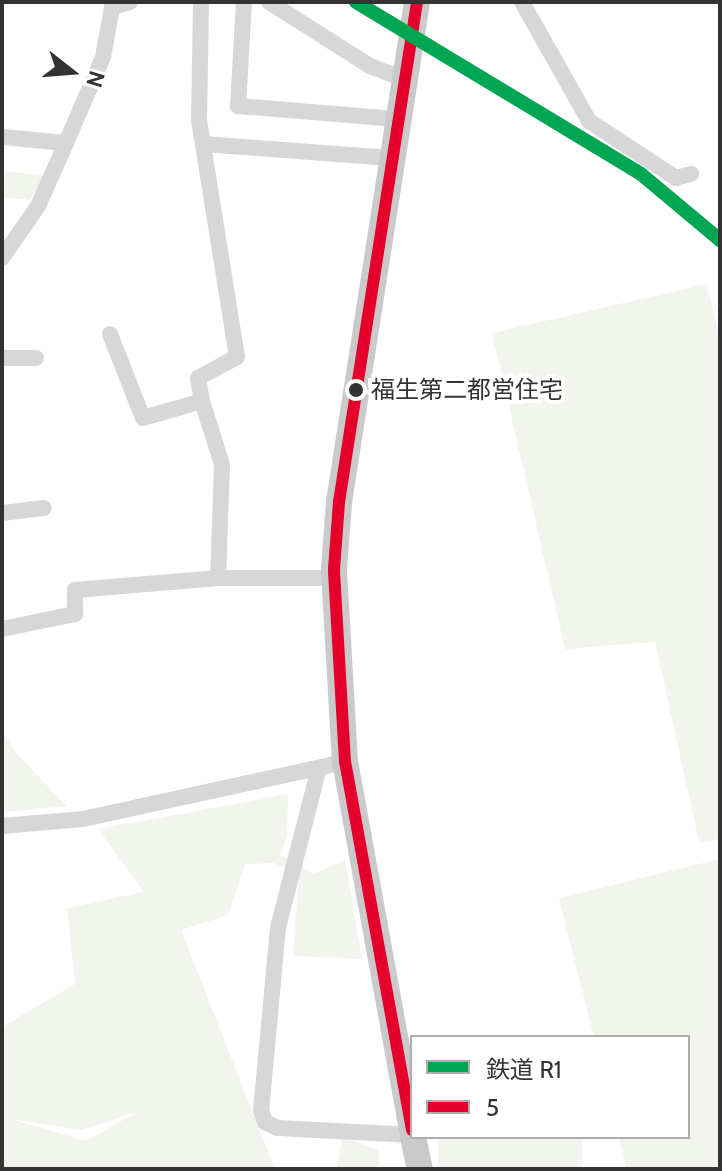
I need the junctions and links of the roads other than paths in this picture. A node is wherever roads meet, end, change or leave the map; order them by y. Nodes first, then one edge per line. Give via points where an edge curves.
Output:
1 (130, 2) edge
2 (201, 2) edge
3 (244, 2) edge
4 (269, 2) edge
5 (417, 2) edge
6 (522, 2) edge
7 (111, 4) edge
8 (402, 78) junction
9 (396, 119) junction
10 (2, 137) edge
11 (66, 143) junction
12 (203, 144) junction
13 (390, 158) junction
14 (691, 174) dead end
15 (2, 258) edge
16 (110, 334) dead end
17 (2, 358) edge
18 (36, 358) dead end
19 (202, 401) junction
20 (44, 508) dead end
21 (2, 513) edge
22 (218, 578) junction
23 (335, 578) junction
24 (2, 629) edge
25 (345, 762) junction
26 (319, 768) junction
27 (2, 826) edge
28 (410, 1123) edge
29 (410, 1134) edge
30 (413, 1139) edge
31 (420, 1169) edge

1 - 7 street
2 - 12 street
3 - 9 street via 238,106
4 - 8 street via 370,66
5 - 8 main road
6 - 14 street via 589,121 676,178
7 - 11 street via 103,57
8 - 9 main road
9 - 13 main road
10 - 11 street
11 - 15 street via 38,206
12 - 13 street
12 - 19 street via 237,357 198,378
13 - 23 main road via 339,502
16 - 19 street via 143,418
17 - 18 street
19 - 22 street via 222,465
20 - 21 street
22 - 23 street
22 - 24 street via 75,590 75,614
23 - 25 main road
25 - 26 street
25 - 28 main road
26 - 27 street via 83,819
26 - 29 street via 278,928 261,1110 265,1122 278,1128
30 - 31 main road

